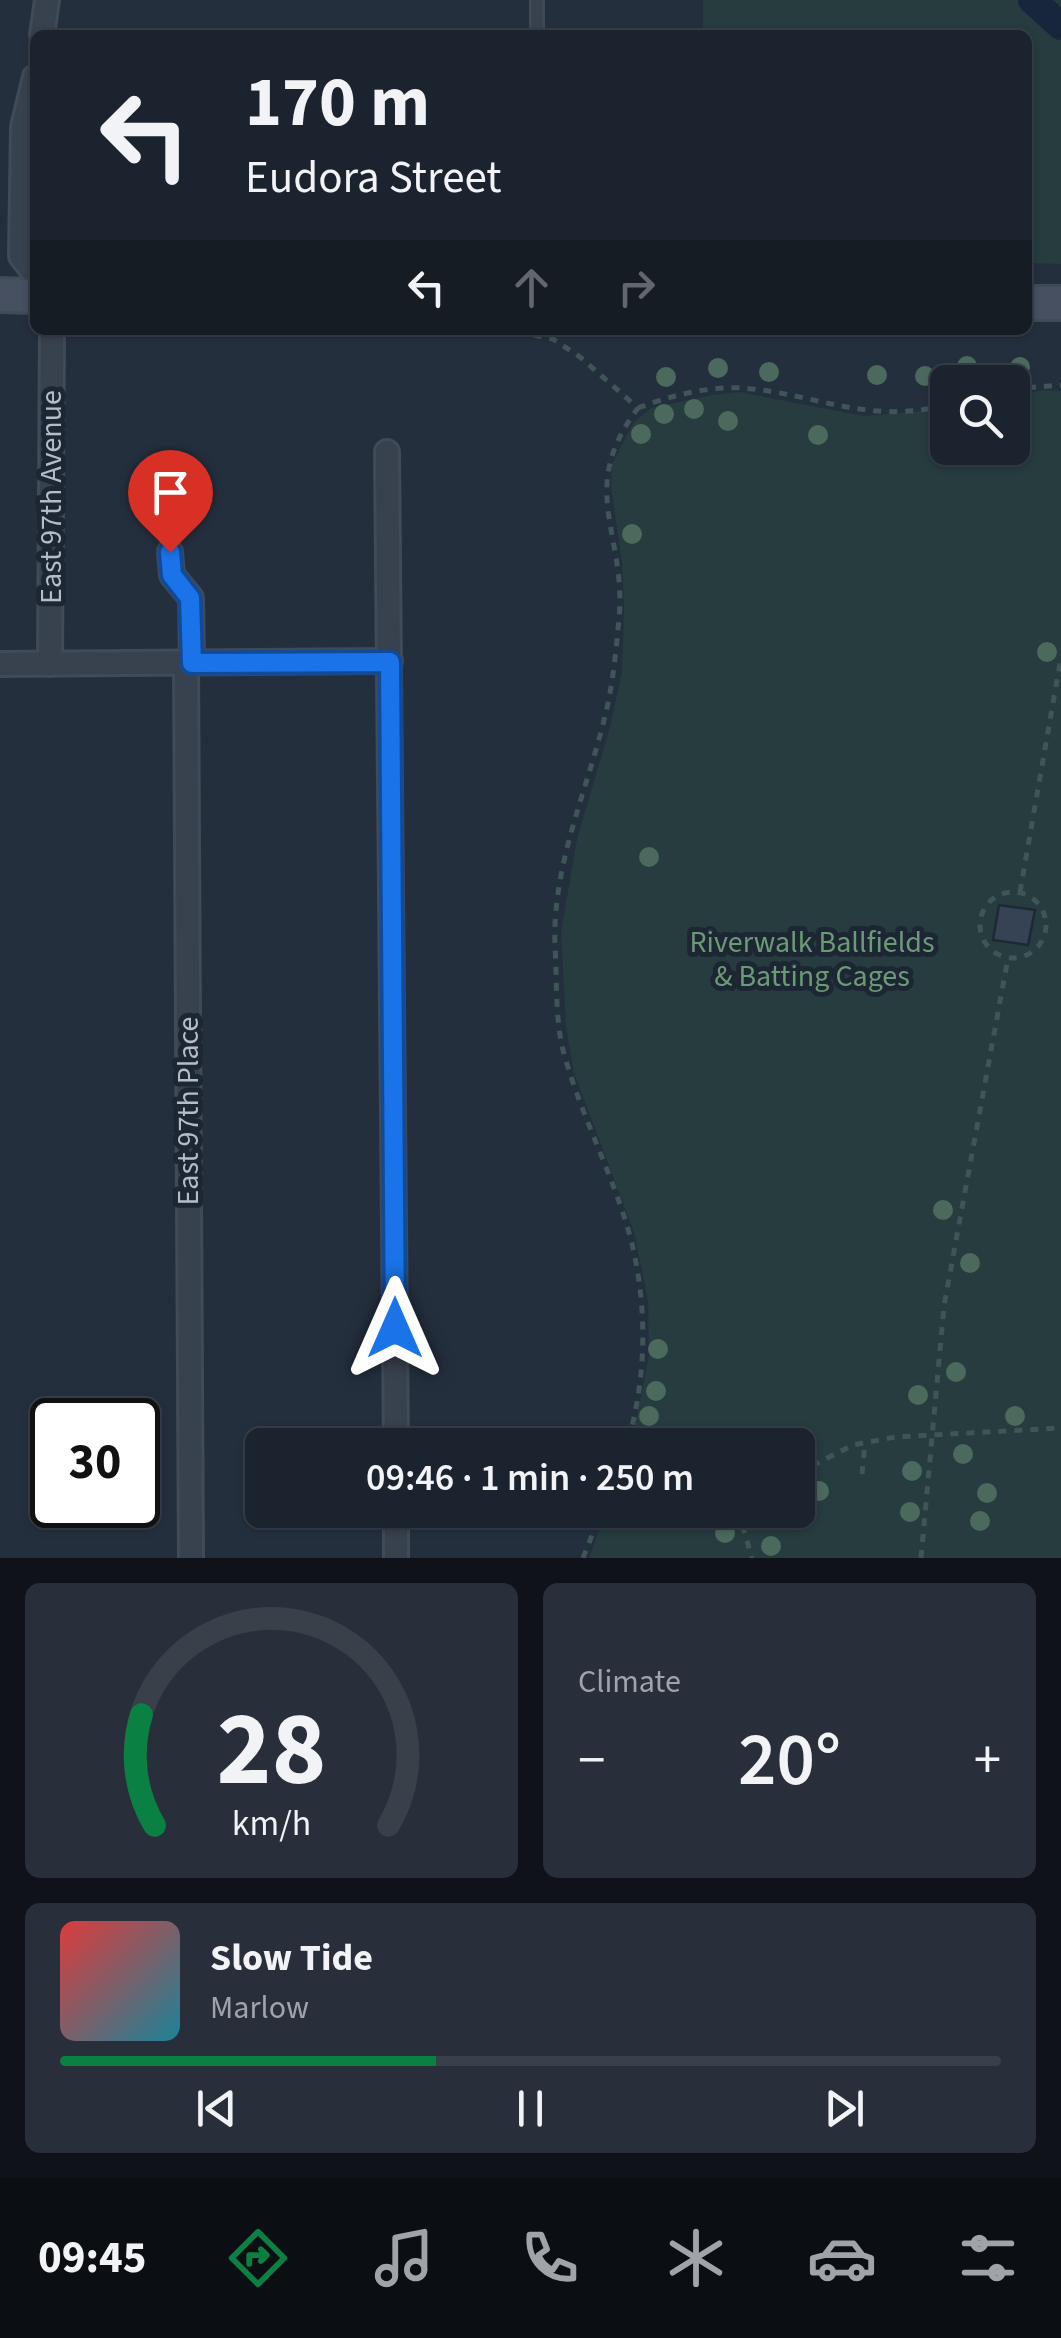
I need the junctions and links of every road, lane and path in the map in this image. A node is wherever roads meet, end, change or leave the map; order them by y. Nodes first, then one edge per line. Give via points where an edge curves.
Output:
1 (538, 0) edge
2 (537, 30) edge
3 (30, 100) edge
4 (30, 268) edge
5 (0, 295) edge
6 (30, 296) edge
7 (1032, 303) edge
8 (1061, 303) edge
9 (52, 335) edge
10 (533, 335) edge
11 (1061, 385) edge
12 (1030, 387) edge
13 (930, 407) edge
14 (638, 408) junction
15 (386, 452) dead end
16 (170, 552) dead end
17 (1061, 658) edge
18 (390, 662) junction
19 (189, 663) junction
20 (0, 664) edge
21 (50, 664) junction
22 (1020, 892) junction
23 (1008, 958) junction
24 (396, 1428) edge
25 (632, 1428) edge
26 (1061, 1428) edge
27 (932, 1434) junction
28 (865, 1442) junction
29 (815, 1464) edge
30 (862, 1474) dead end
31 (396, 1528) edge
32 (594, 1528) edge
33 (743, 1528) edge
34 (190, 1558) edge
35 (396, 1558) edge
36 (582, 1558) edge
37 (752, 1558) edge
38 (922, 1558) edge

1 - 2 lane
3 - 4 street via 23,128 21,256
5 - 6 street
7 - 8 street
9 - 21 street, East 97th Avenue
10 - 14 path via 580,357
11 - 12 path
13 - 14 path via 876,412 740,388
14 - 25 path via 606,466 620,615 606,713 564,862 555,939 562,1046 629,1232 643,1296
15 - 18 street
16 - 19 street, East 97th Place via 172,575 190,598
17 - 22 path
18 - 19 street
18 - 24 street
19 - 21 street
19 - 34 street, East 97th Place
20 - 21 street
22 - 23 path via 1039,904 1044,936 1030,954
22 - 23 path via 999,894 980,918 983,940
23 - 27 path via 944,1306
26 - 27 path
27 - 28 path
27 - 38 path
28 - 29 path
28 - 30 path
31 - 35 street
32 - 36 path
33 - 37 path

